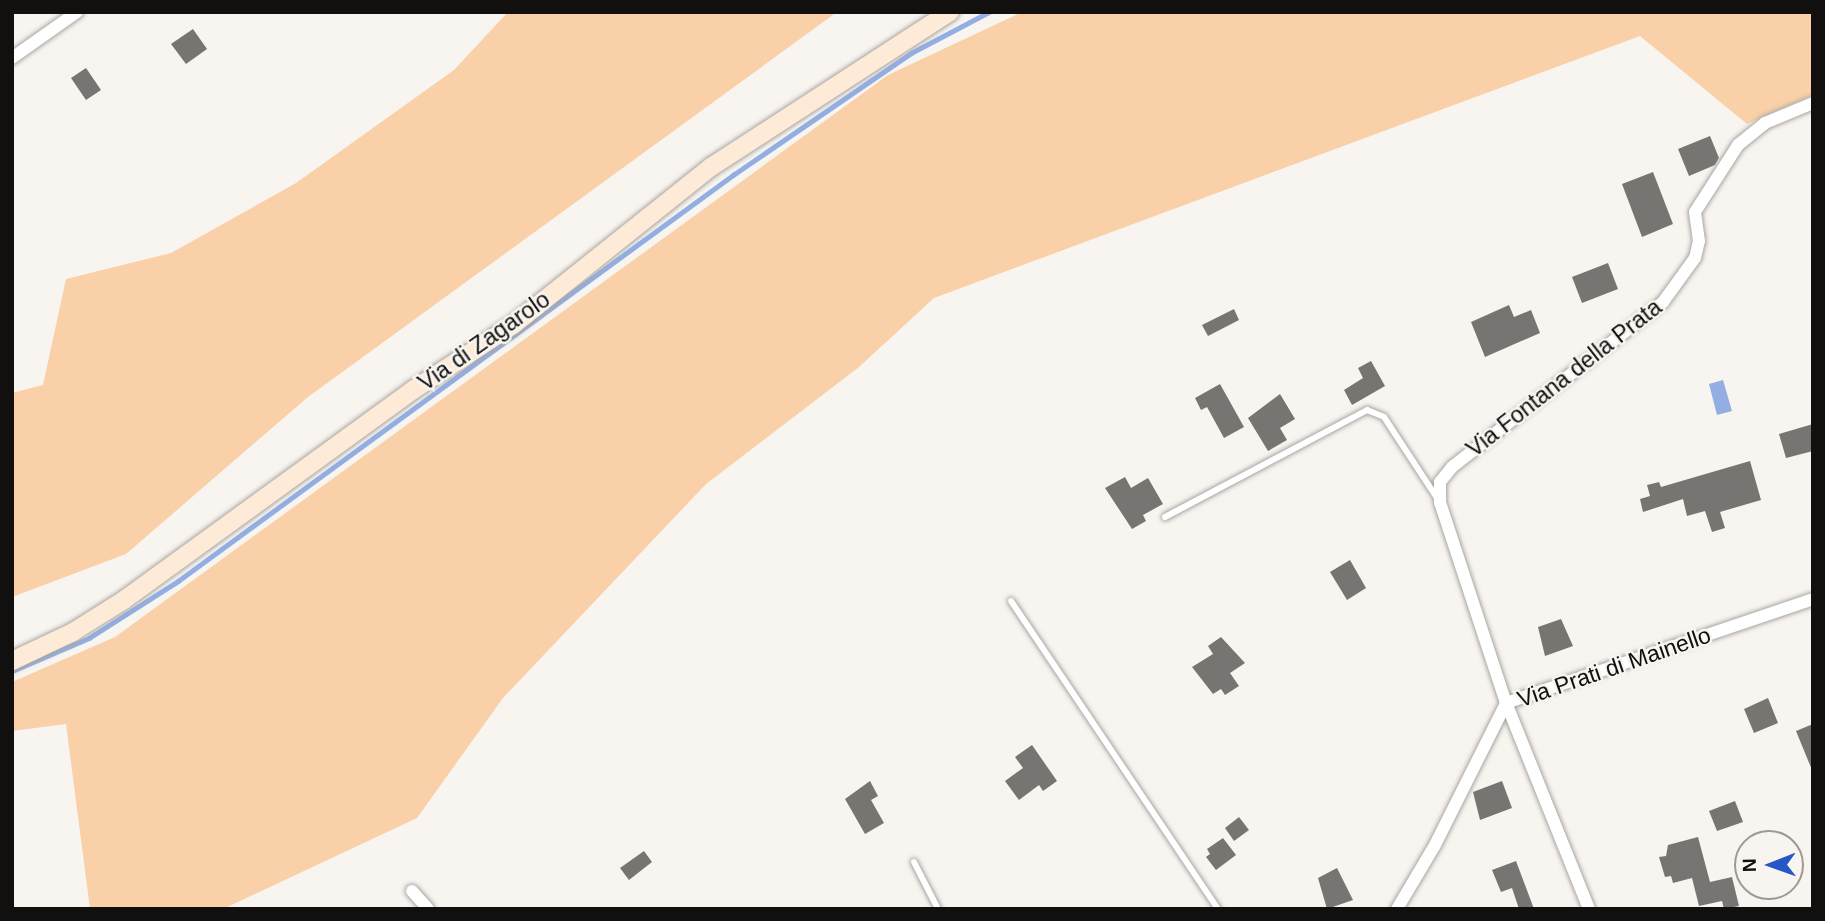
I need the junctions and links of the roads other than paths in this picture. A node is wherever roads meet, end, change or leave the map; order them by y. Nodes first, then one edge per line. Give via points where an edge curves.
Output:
1 (77, 12) edge
2 (950, 12) edge
3 (12, 58) edge
4 (1813, 103) edge
5 (1440, 502) junction
6 (1165, 517) dead end
7 (1813, 599) edge
8 (1011, 600) dead end
9 (12, 661) edge
10 (1506, 704) junction
11 (914, 862) dead end
12 (412, 891) dead end
13 (428, 909) edge
14 (937, 909) edge
15 (1218, 909) edge
16 (1397, 909) edge
17 (1589, 909) edge

1 - 3 street
2 - 9 main road, Via di Zagarolo via 711,167 513,325 413,390 124,600 73,632
4 - 5 street, Via Fontana della Prata via 1765,123 1738,145 1695,212 1699,242 1695,258 1663,302 1452,467 1440,482
5 - 6 lane via 1384,417 1367,410
5 - 10 street
7 - 10 street, Via Prati di Mainello
8 - 15 lane
10 - 16 street, Via Prati di Mainello via 1435,845
10 - 17 street, Via Prati di Mainello
11 - 14 lane
12 - 13 street

